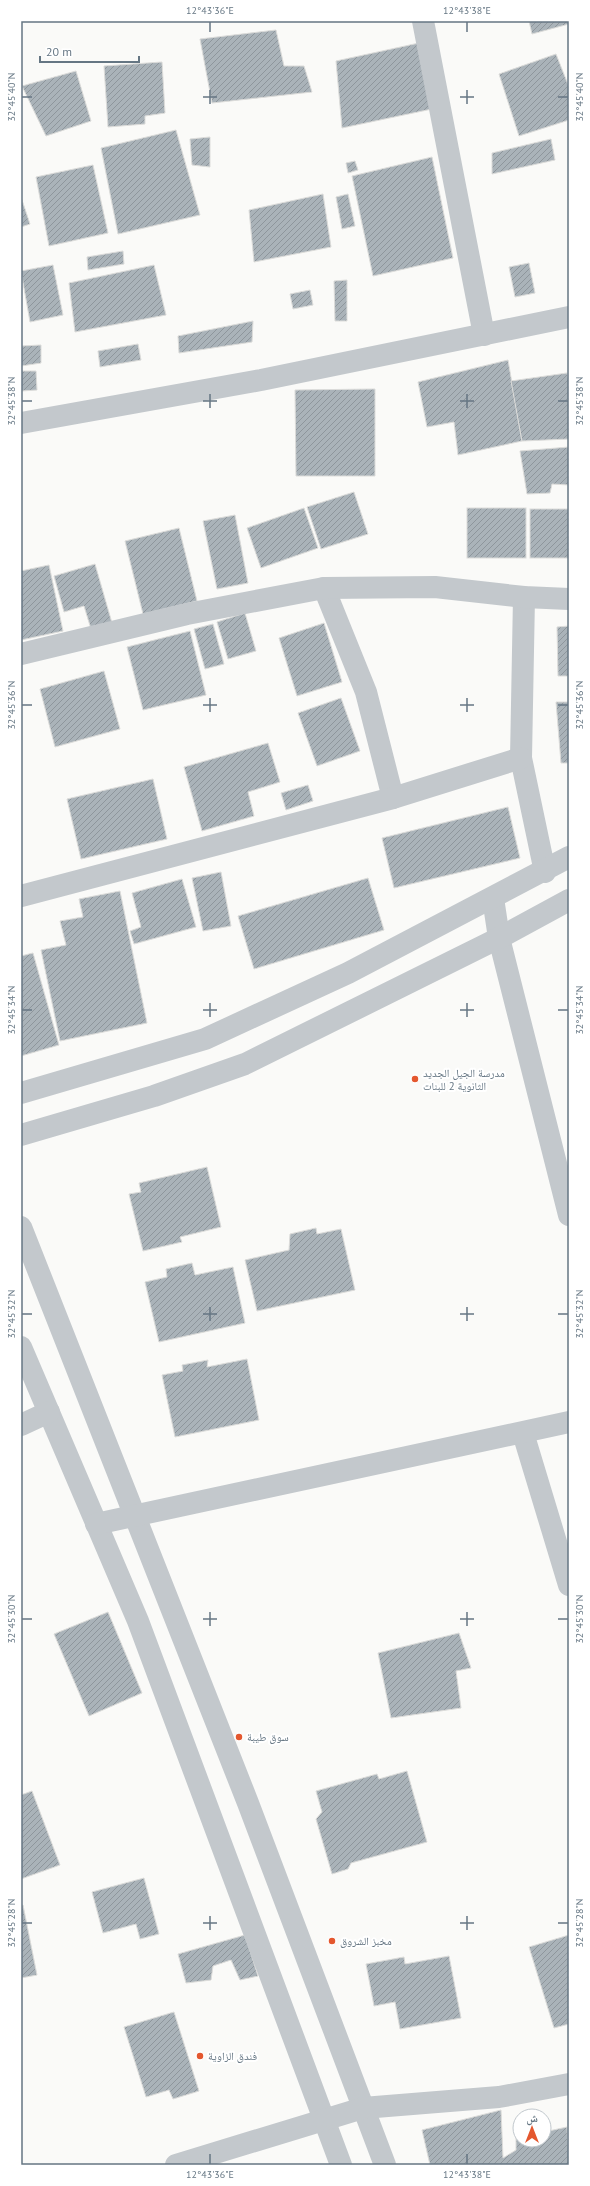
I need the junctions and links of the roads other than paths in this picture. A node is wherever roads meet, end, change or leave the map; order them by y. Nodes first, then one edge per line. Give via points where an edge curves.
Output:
1 (422, 21) edge
2 (569, 317) edge
3 (484, 335) junction
4 (21, 423) edge
5 (324, 588) junction
6 (524, 597) junction
7 (569, 599) edge
8 (21, 654) edge
9 (521, 758) junction
10 (393, 798) junction
11 (569, 857) edge
12 (545, 872) junction
13 (21, 896) edge
14 (493, 898) junction
15 (569, 900) edge
16 (499, 938) junction
17 (21, 1093) edge
18 (21, 1136) edge
19 (569, 1215) edge
20 (21, 1227) edge
21 (21, 1347) edge
22 (49, 1412) junction
23 (569, 1422) edge
24 (21, 1425) edge
25 (523, 1433) junction
26 (135, 1515) junction
27 (96, 1524) junction
28 (569, 1585) edge
29 (569, 2084) edge
30 (363, 2108) junction
31 (324, 2119) junction
32 (176, 2165) edge
33 (341, 2165) edge
34 (385, 2165) edge

1 - 3 street
2 - 3 street
3 - 4 street via 261,380
5 - 6 street via 435,587
5 - 8 street via 187,614
5 - 10 street via 366,692
6 - 7 street
6 - 9 street
9 - 10 street
9 - 12 street
10 - 13 street
11 - 12 street
12 - 14 street
14 - 16 street
14 - 17 street via 348,973 205,1039
15 - 16 street
16 - 18 street via 245,1064 154,1096
16 - 19 street
20 - 26 street
21 - 22 street
22 - 24 street
22 - 27 street
23 - 25 street
25 - 26 street
25 - 28 street
26 - 27 street
26 - 30 street via 248,1803
27 - 31 street via 138,1621
29 - 30 street via 499,2097
30 - 31 street
30 - 34 street
31 - 32 street
31 - 33 street

